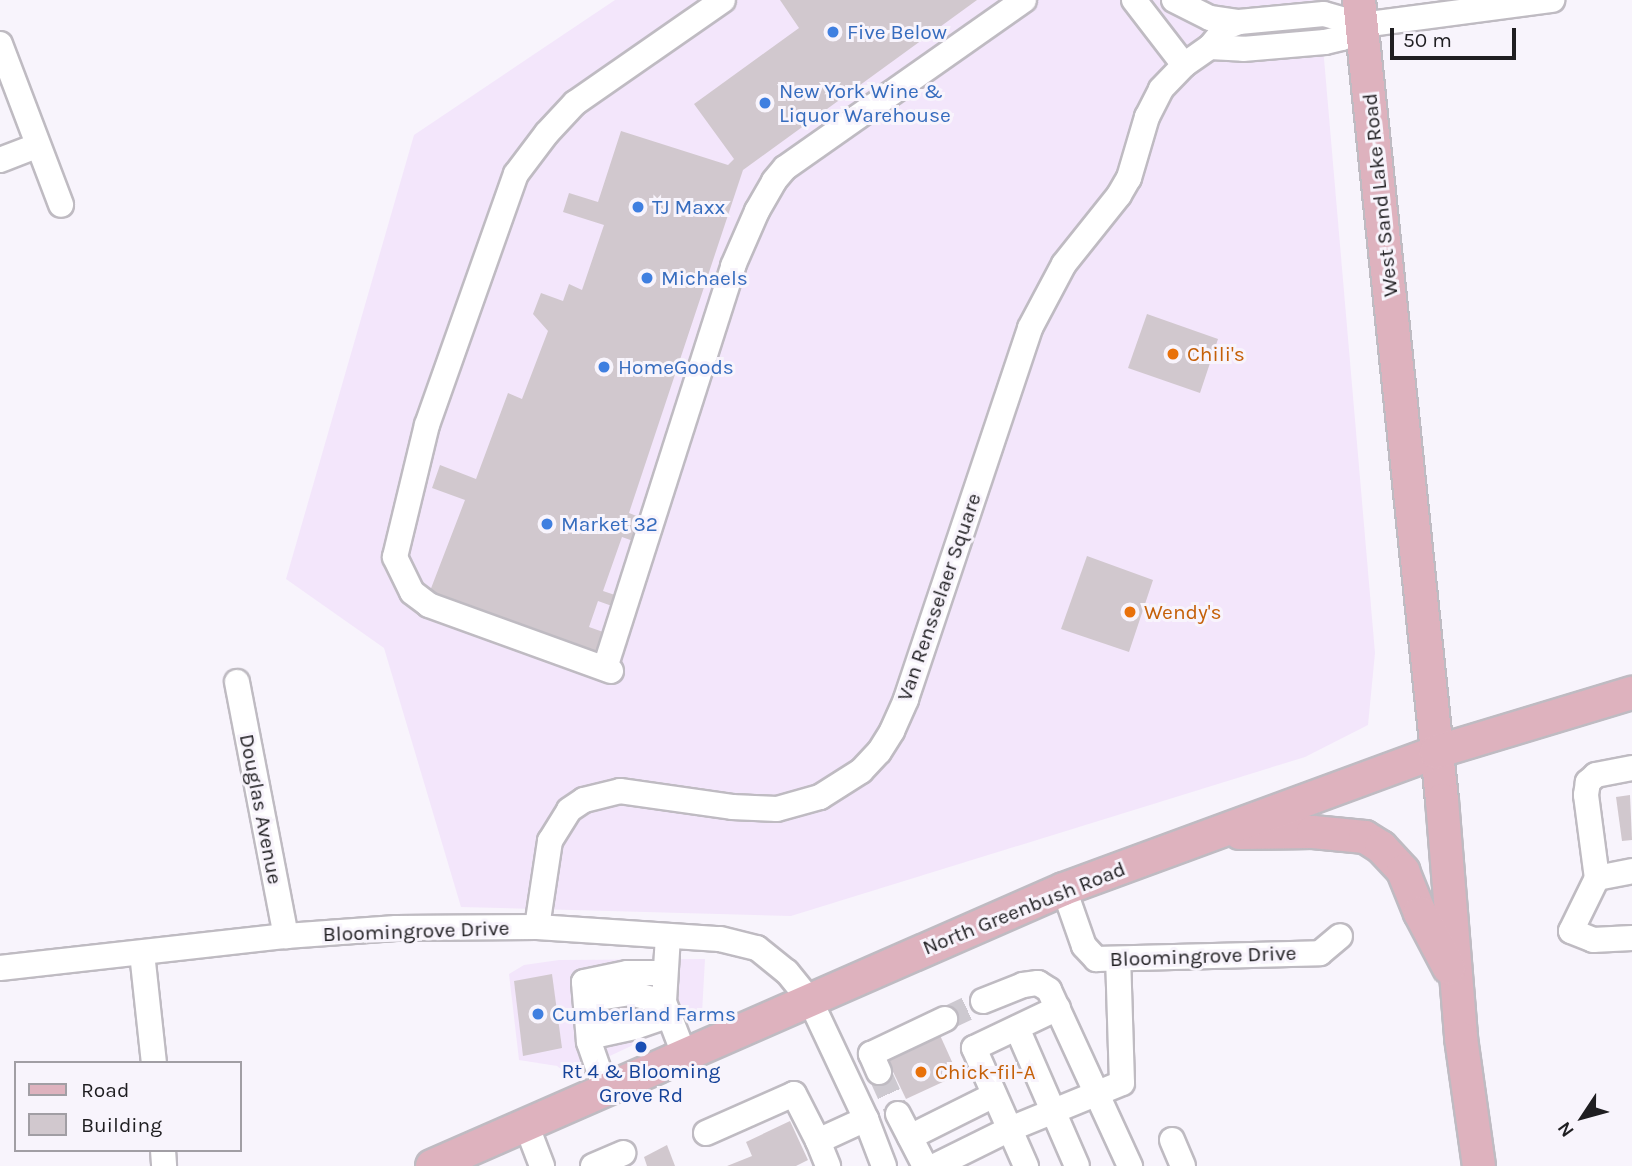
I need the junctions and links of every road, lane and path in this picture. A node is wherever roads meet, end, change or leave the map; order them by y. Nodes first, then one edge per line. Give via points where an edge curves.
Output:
1 (723, 0) edge
2 (1024, 0) edge
3 (1134, 0) edge
4 (1174, 0) edge
5 (1552, 0) edge
6 (1361, 13) edge
7 (1239, 22) junction
8 (0, 44) edge
9 (1210, 47) junction
10 (1184, 65) junction
11 (37, 146) junction
12 (0, 160) edge
13 (61, 205) dead end
14 (236, 682) dead end
15 (1632, 693) edge
16 (1436, 752) junction
17 (1632, 768) edge
18 (1210, 835) junction
19 (1632, 871) edge
20 (1597, 878) junction
21 (1064, 889) junction
22 (537, 927) junction
23 (286, 936) junction
24 (668, 936) junction
25 (1340, 936) dead end
26 (1632, 938) edge
27 (142, 953) junction
28 (1118, 959) junction
29 (0, 968) edge
30 (665, 973) junction
31 (1456, 982) junction
32 (810, 1000) junction
33 (984, 1001) tunnel mouth
34 (1058, 1008) junction
35 (665, 1009) junction
36 (587, 1012) junction
37 (946, 1019) tunnel mouth
38 (1017, 1028) junction
39 (684, 1054) junction
40 (154, 1061) edge
41 (879, 1072) tunnel mouth
42 (606, 1088) junction
43 (1098, 1094) junction
44 (994, 1095) junction
45 (1052, 1111) junction
46 (898, 1114) tunnel mouth
47 (866, 1119) junction
48 (526, 1124) junction
49 (1010, 1129) junction
50 (706, 1133) dead end
51 (910, 1138) junction
52 (1172, 1140) dead end
53 (818, 1141) junction
54 (623, 1153) dead end
55 (970, 1158) edge
56 (432, 1166) edge
57 (542, 1166) edge
58 (593, 1166) edge
59 (828, 1166) edge
60 (884, 1166) edge
61 (925, 1166) edge
62 (935, 1166) edge
63 (1026, 1166) edge
64 (1077, 1166) edge
65 (1130, 1166) edge
66 (1183, 1166) edge
67 (1479, 1166) edge

1 - 2 street via 575,103 516,174 427,425 395,557 412,592 429,606 608,669 733,266 774,181 785,168
3 - 10 street
4 - 7 street via 1210,18
5 - 6 street via 1460,15
6 - 7 street
6 - 9 street via 1342,37 1325,42 1243,50
6 - 16 main road, West Sand Lake Road
7 - 9 street, Van Rensselaer Square via 1226,27
8 - 11 street
9 - 10 street, Van Rensselaer Square
10 - 22 street, Van Rensselaer Square via 1153,102 1129,178 1119,195 1064,264 1041,305 905,699 879,752 861,771 820,797 777,809 620,791 584,800 569,810 550,841
11 - 12 street
11 - 13 street
14 - 23 street, Douglas Avenue
15 - 16 main road, North Greenbush Road
16 - 18 main road, North Greenbush Road
16 - 31 main road, West Sand Lake Road
17 - 20 street via 1596,775 1588,782
18 - 21 main road, North Greenbush Road
18 - 31 main road via 1302,832 1365,837 1403,871
19 - 20 street
20 - 26 street via 1571,931 1593,940
21 - 28 street, Bloomingrove Drive via 1084,946 1096,959
21 - 32 main road, North Greenbush Road
22 - 23 street, Bloomingrove Drive via 396,928
22 - 24 street, Bloomingrove Drive
23 - 27 street, Bloomingrove Drive
24 - 30 street
24 - 32 street, Bloomingrove Drive via 720,939 757,948 787,972
25 - 28 street, Bloomingrove Drive via 1320,953
27 - 29 street, Bloomingrove Drive
27 - 40 street
28 - 43 street via 1122,1083
30 - 35 street
30 - 36 street via 627,973 584,982
31 - 67 main road, West Sand Lake Road via 1466,1094
32 - 39 main road, North Greenbush Road
32 - 47 street, Bloomingrove Drive
33 - 34 street via 1038,983 1049,990
34 - 38 street
34 - 43 street
35 - 36 street via 635,1027
35 - 36 street via 630,993
35 - 39 street
36 - 42 street
37 - 41 street via 871,1054
38 - 44 street via 974,1048
38 - 45 street
39 - 42 main road, North Greenbush Road
42 - 48 main road, North Greenbush Road
43 - 45 street
43 - 65 street
44 - 49 street
44 - 51 street
45 - 49 street
45 - 64 street
46 - 51 street
47 - 53 street
47 - 60 street, Bloomingrove Drive
48 - 56 main road, North Greenbush Road
48 - 57 street
49 - 55 street
49 - 63 street
50 - 53 street via 794,1094
51 - 61 street
52 - 66 street
53 - 59 street
54 - 58 street
55 - 62 street

